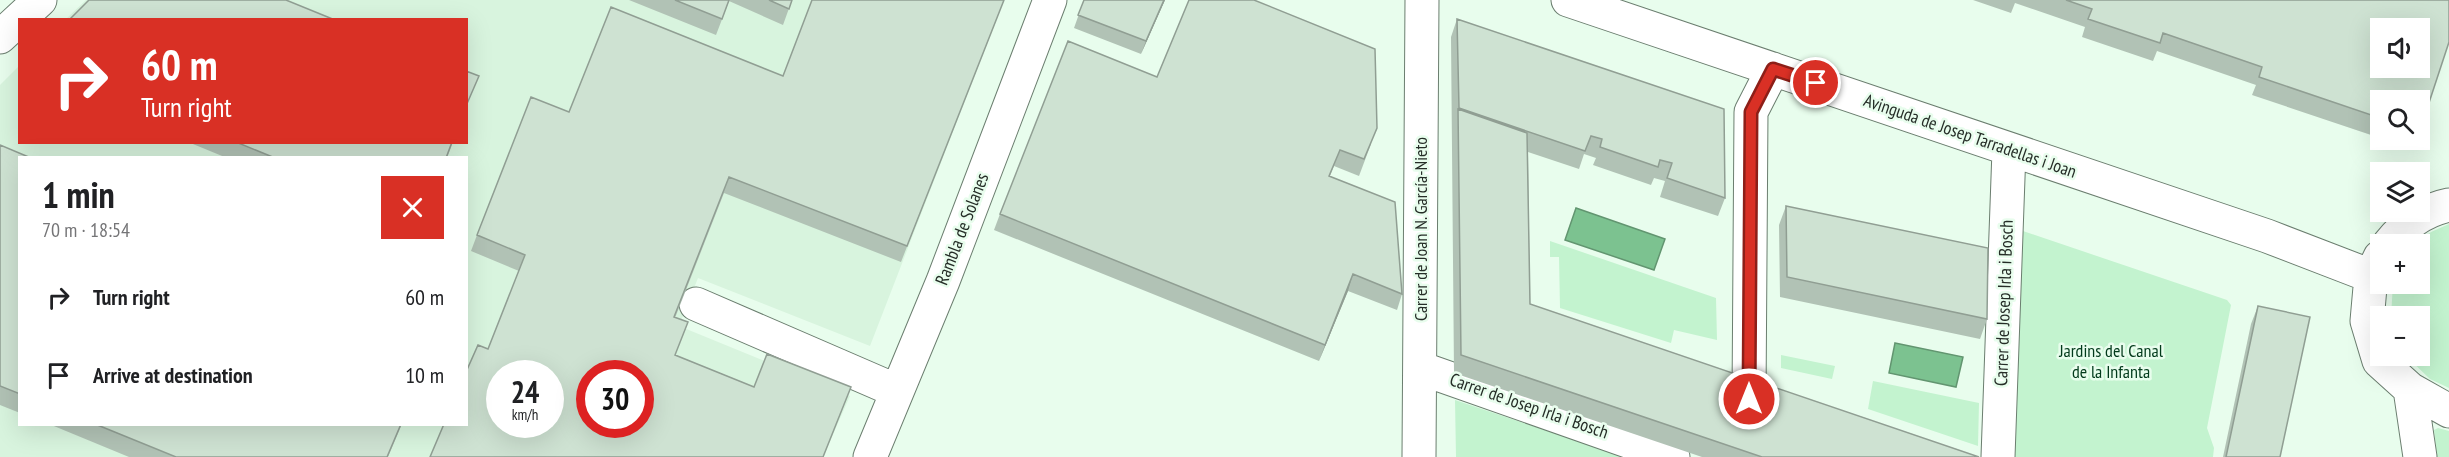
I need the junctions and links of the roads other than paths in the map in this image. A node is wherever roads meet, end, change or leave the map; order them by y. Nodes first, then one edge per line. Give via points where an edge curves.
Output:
1 (40, 0) edge
2 (1050, 0) edge
3 (1422, 0) edge
4 (1568, 0) edge
5 (21, 18) edge
6 (18, 20) edge
7 (0, 37) edge
8 (1773, 69) junction
9 (2009, 150) junction
10 (2449, 206) edge
11 (2399, 234) edge
12 (2370, 264) edge
13 (2371, 294) edge
14 (696, 304) dead end
15 (1420, 368) junction
16 (2410, 389) junction
17 (897, 391) junction
18 (1749, 399) edge
19 (2449, 411) edge
20 (870, 457) edge
21 (1419, 457) edge
22 (1673, 457) edge
23 (1998, 457) edge
24 (2420, 457) edge

1 - 5 street
2 - 17 street, Rambla de Solanes
3 - 15 street, Carrer de Joan N. García-Nieto
4 - 8 street, Avinguda de Josep Tarradellas i Joan
6 - 7 street
8 - 9 street, Avinguda de Josep Tarradellas i Joan
8 - 18 street via 1751,112
9 - 12 street, Avinguda de Josep Tarradellas i Joan via 2267,236
9 - 23 street, Carrer de Josep Irla i Bosch
10 - 11 street via 2416,217
13 - 16 street via 2367,321 2379,361
14 - 17 street
15 - 21 street, Carrer de Joan N. García-Nieto
15 - 22 street, Carrer de Josep Irla i Bosch
16 - 19 street
16 - 24 street
17 - 20 street, Rambla de Solanes

